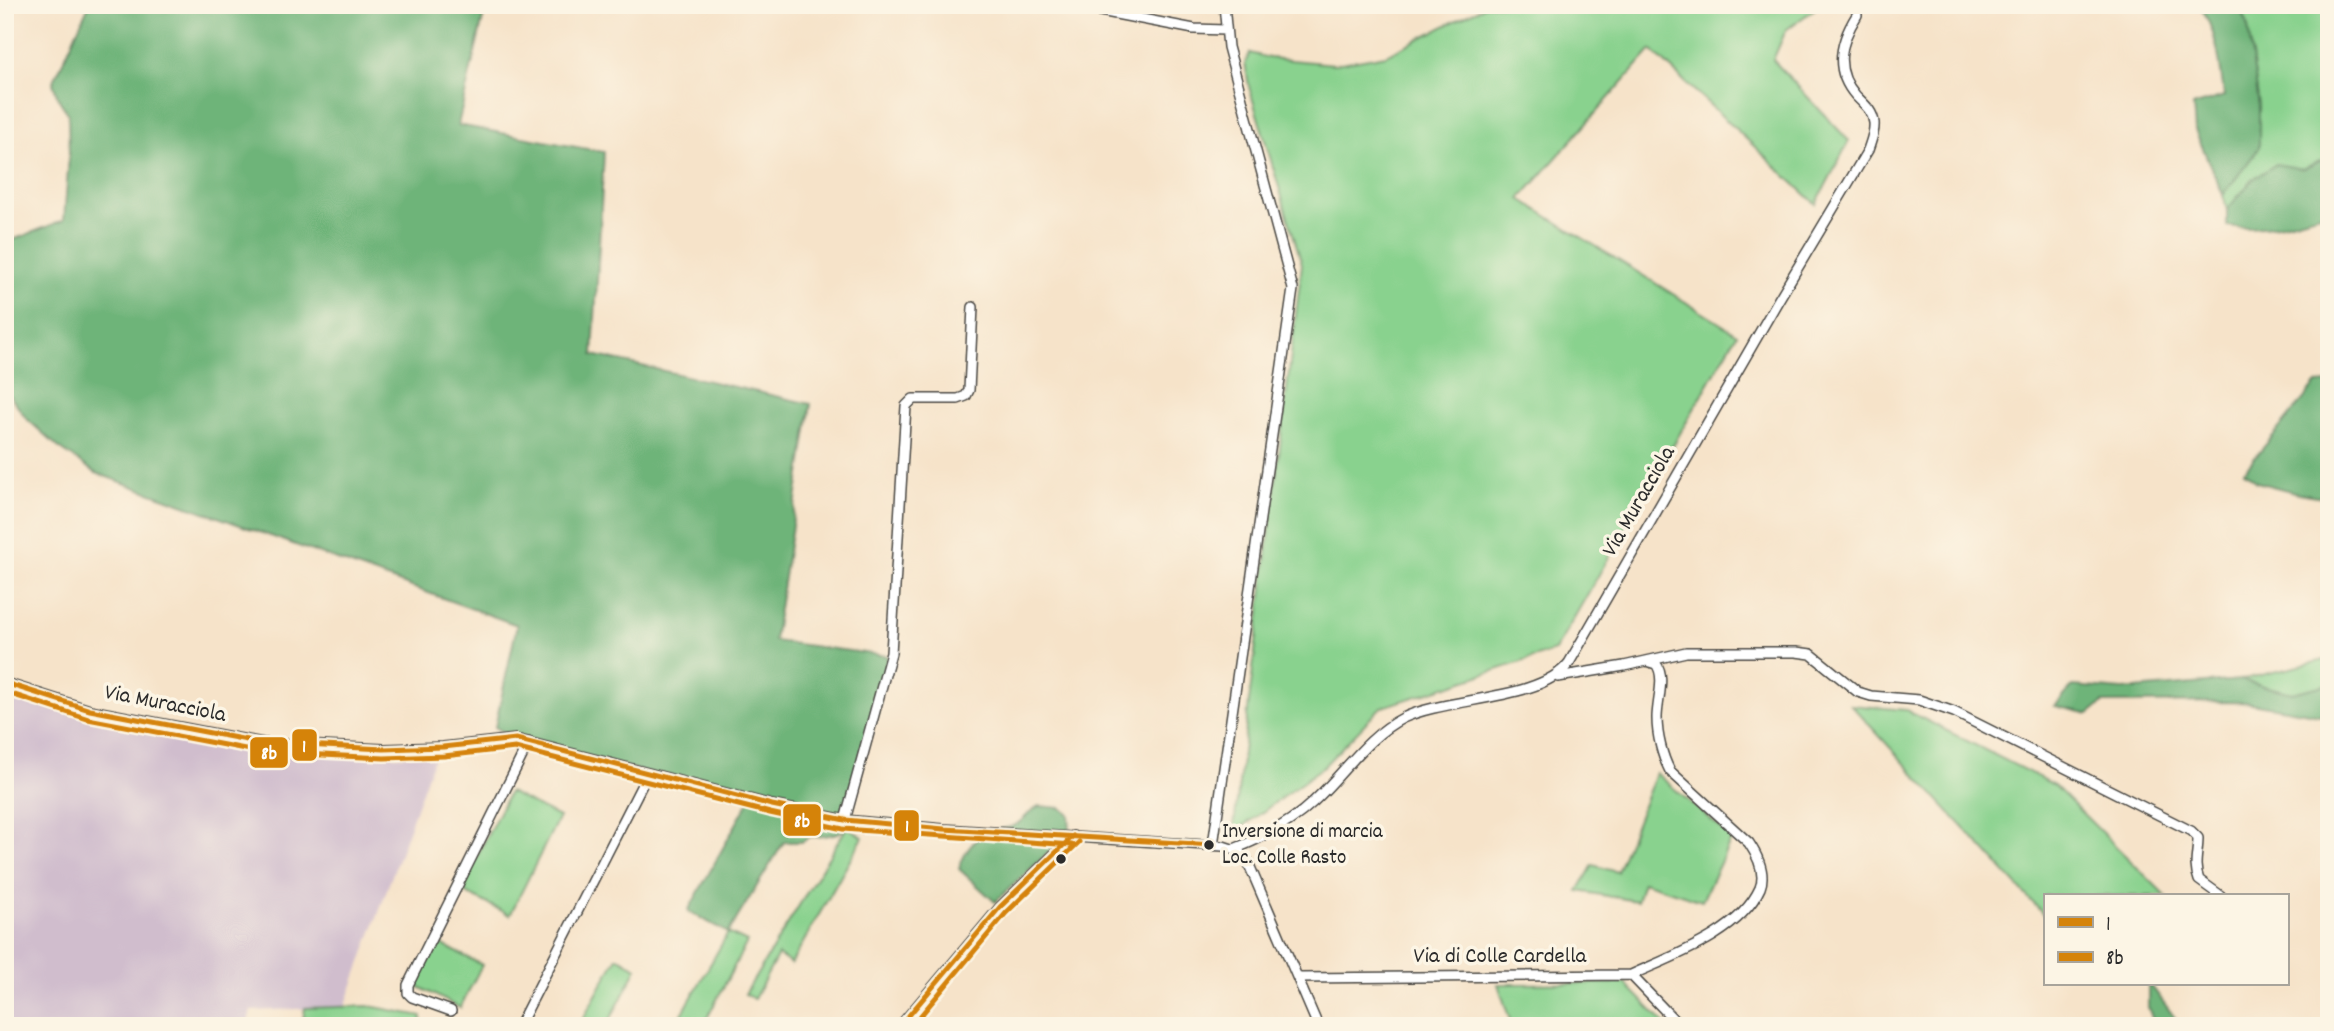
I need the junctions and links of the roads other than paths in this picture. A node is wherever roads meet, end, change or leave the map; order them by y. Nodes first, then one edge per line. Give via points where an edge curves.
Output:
1 (1069, 5) edge
2 (1224, 5) edge
3 (1857, 15) dead end
4 (1225, 30) junction
5 (973, 307) dead end
6 (1645, 661) junction
7 (1553, 678) junction
8 (5, 683) edge
9 (529, 742) junction
10 (648, 773) junction
11 (845, 820) junction
12 (1073, 836) junction
13 (1213, 845) junction
14 (1234, 849) junction
15 (2218, 894) edge
16 (1631, 975) junction
17 (1299, 978) junction
18 (450, 1011) dead end
19 (519, 1026) edge
20 (900, 1026) edge
21 (1318, 1026) edge
22 (1680, 1026) edge

1 - 4 street via 1194,29
2 - 4 street
3 - 7 street, Via Muracciola via 1843,41 1841,64 1846,82 1872,117 1868,149 1569,663
4 - 13 street via 1293,289
5 - 11 street via 966,396 913,399 905,406 891,653
6 - 7 street
6 - 15 street via 1686,652 1811,654 1858,692 1919,701 1954,712 2191,831 2198,838 2194,859 2199,880
6 - 16 street via 1656,664 1662,674 1657,721 1670,771 1749,843 1762,873 1760,887 1734,922
7 - 14 street, Via Muracciola via 1403,718 1367,746 1296,816
8 - 9 street, Via Muracciola via 90,710 263,743 384,749 516,738
9 - 10 street, Via Muracciola
9 - 18 street via 408,985 412,998
10 - 11 street, Via Muracciola
10 - 19 street
11 - 12 street, Via Muracciola
12 - 13 street, Via Muracciola
12 - 20 street via 1000,907
13 - 14 street, Via Muracciola
14 - 17 street via 1247,860
16 - 17 street, Via di Colle Cardella
16 - 22 street
17 - 21 street

